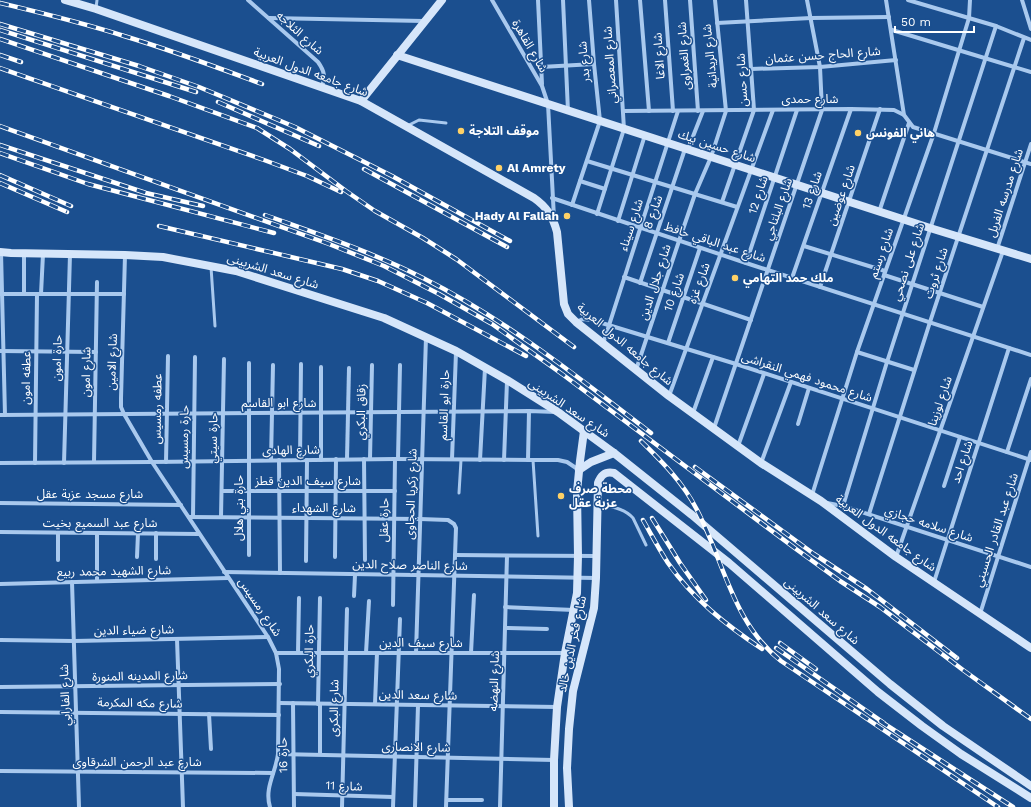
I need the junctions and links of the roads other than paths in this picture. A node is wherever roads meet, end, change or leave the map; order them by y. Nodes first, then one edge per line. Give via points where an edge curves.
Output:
1 (65, 0) edge
2 (97, 0) edge
3 (248, 0) edge
4 (442, 0) edge
5 (492, 0) edge
6 (538, 0) edge
7 (563, 0) edge
8 (589, 0) edge
9 (616, 0) edge
10 (640, 0) edge
11 (666, 0) edge
12 (690, 0) edge
13 (715, 0) edge
14 (746, 0) edge
15 (807, 0) edge
16 (886, 0) edge
17 (908, 0) edge
18 (970, 0) edge
19 (1022, 0) edge
20 (96, 9) junction
21 (889, 17) junction
22 (269, 18) junction
23 (811, 18) junction
24 (969, 18) junction
25 (425, 21) junction
26 (748, 21) junction
27 (717, 23) junction
28 (996, 26) junction
29 (1031, 29) edge
30 (892, 30) junction
31 (1024, 38) junction
32 (1031, 40) edge
33 (959, 50) junction
34 (397, 55) junction
35 (986, 58) junction
36 (896, 60) junction
37 (594, 64) junction
38 (566, 65) junction
39 (541, 67) junction
40 (820, 67) junction
41 (1015, 67) junction
42 (752, 69) junction
43 (1031, 72) edge
44 (542, 86) junction
45 (322, 87) junction
46 (361, 101) junction
47 (548, 104) junction
48 (851, 109) junction
49 (880, 109) junction
50 (754, 110) junction
51 (773, 110) junction
52 (797, 110) junction
53 (822, 110) junction
54 (568, 111) junction
55 (623, 111) junction
56 (649, 111) junction
57 (673, 111) junction
58 (700, 111) junction
59 (726, 111) junction
60 (678, 112) junction
61 (904, 116) junction
62 (600, 121) junction
63 (446, 123) dead end
64 (909, 123) junction
65 (407, 126) junction
66 (624, 129) junction
67 (934, 133) junction
68 (645, 135) junction
69 (959, 141) junction
70 (668, 143) junction
71 (1031, 144) edge
72 (687, 149) junction
73 (987, 150) junction
74 (711, 157) junction
75 (587, 161) junction
76 (1025, 162) junction
77 (734, 164) junction
78 (1031, 164) edge
79 (612, 168) junction
80 (751, 170) junction
81 (633, 175) junction
82 (774, 177) junction
83 (580, 181) junction
84 (655, 182) junction
85 (797, 185) junction
86 (672, 187) junction
87 (605, 189) junction
88 (822, 193) junction
89 (695, 194) junction
90 (552, 198) junction
91 (722, 202) junction
92 (849, 202) junction
93 (572, 205) junction
94 (737, 207) junction
95 (879, 212) junction
96 (597, 214) junction
97 (903, 220) junction
98 (618, 221) junction
99 (554, 222) junction
100 (640, 228) junction
101 (930, 228) junction
102 (656, 234) junction
103 (958, 237) junction
104 (679, 241) junction
105 (804, 246) junction
106 (700, 248) junction
107 (1000, 250) junction
108 (0, 252) edge
109 (24, 253) junction
110 (43, 253) junction
111 (70, 254) junction
112 (720, 254) junction
113 (831, 254) junction
114 (125, 255) junction
115 (1031, 259) edge
116 (746, 263) junction
117 (211, 265) junction
118 (768, 270) junction
119 (885, 273) junction
120 (624, 277) junction
121 (792, 278) junction
122 (97, 282) dead end
123 (640, 282) junction
124 (912, 284) junction
125 (820, 287) junction
126 (662, 290) junction
127 (940, 293) junction
128 (1, 294) edge
129 (24, 294) junction
130 (39, 294) junction
131 (69, 294) junction
132 (97, 294) junction
133 (124, 294) junction
134 (683, 297) junction
135 (702, 304) junction
136 (874, 305) junction
137 (984, 307) junction
138 (902, 314) junction
139 (751, 320) junction
140 (576, 322) junction
141 (930, 322) junction
142 (609, 325) junction
143 (215, 326) dead end
144 (426, 336) junction
145 (647, 337) junction
146 (973, 337) junction
147 (668, 343) junction
148 (603, 344) junction
149 (1009, 348) junction
150 (686, 349) junction
151 (2, 351) edge
152 (36, 351) junction
153 (67, 351) junction
154 (456, 351) junction
155 (96, 352) junction
156 (857, 352) junction
157 (168, 356) dead end
158 (1031, 356) edge
159 (712, 357) junction
160 (196, 358) dead end
161 (224, 359) dead end
162 (887, 362) junction
163 (249, 363) dead end
164 (301, 364) dead end
165 (736, 364) junction
166 (273, 365) dead end
167 (372, 365) dead end
168 (400, 365) dead end
169 (321, 367) dead end
170 (485, 367) junction
171 (349, 368) dead end
172 (636, 370) junction
173 (914, 370) junction
174 (764, 374) junction
175 (1031, 379) edge
176 (506, 380) junction
177 (791, 382) junction
178 (809, 388) junction
179 (668, 396) junction
180 (842, 399) junction
181 (872, 409) junction
182 (529, 411) junction
183 (371, 412) junction
184 (399, 412) junction
185 (423, 412) junction
186 (454, 412) junction
187 (483, 412) junction
188 (506, 412) junction
189 (558, 412) junction
190 (249, 413) junction
191 (272, 413) junction
192 (301, 413) junction
193 (321, 413) junction
194 (348, 413) junction
195 (692, 413) junction
196 (95, 414) junction
197 (124, 414) junction
198 (167, 414) junction
199 (195, 414) junction
200 (223, 414) junction
201 (0, 415) edge
202 (5, 415) junction
203 (36, 415) junction
204 (65, 415) junction
205 (899, 417) junction
206 (798, 424) dead end
207 (714, 429) junction
208 (584, 431) junction
209 (941, 431) junction
210 (960, 437) junction
211 (979, 443) junction
212 (738, 446) junction
213 (1007, 452) junction
214 (1031, 452) edge
215 (614, 453) junction
216 (336, 459) junction
217 (347, 459) junction
218 (364, 459) junction
219 (370, 459) junction
220 (397, 459) junction
221 (422, 459) junction
222 (452, 459) junction
223 (1030, 459) edge
224 (271, 460) junction
225 (279, 460) junction
226 (300, 460) junction
227 (307, 460) junction
228 (321, 460) junction
229 (461, 460) junction
230 (480, 460) junction
231 (504, 460) junction
232 (528, 460) junction
233 (533, 460) junction
234 (222, 461) junction
235 (249, 461) junction
236 (94, 462) junction
237 (152, 462) junction
238 (166, 462) junction
239 (194, 462) junction
240 (0, 463) edge
241 (35, 463) junction
242 (64, 463) junction
243 (761, 463) junction
244 (579, 470) junction
245 (614, 473) joint
246 (944, 486) dead end
247 (222, 491) junction
248 (249, 491) junction
249 (280, 491) junction
250 (307, 491) junction
251 (336, 491) junction
252 (364, 491) junction
253 (395, 491) junction
254 (459, 493) dead end
255 (812, 496) junction
256 (821, 501) junction
257 (0, 504) edge
258 (597, 504) junction
259 (181, 505) junction
260 (843, 506) junction
261 (868, 514) junction
262 (692, 515) junction
263 (191, 517) junction
264 (221, 517) junction
265 (249, 517) junction
266 (280, 518) junction
267 (307, 518) junction
268 (336, 518) junction
269 (364, 518) junction
270 (394, 518) junction
271 (420, 519) junction
272 (683, 527) junction
273 (907, 527) junction
274 (0, 532) edge
275 (58, 532) junction
276 (97, 533) junction
277 (138, 533) junction
278 (156, 533) junction
279 (199, 534) junction
280 (538, 536) dead end
281 (948, 540) junction
282 (646, 545) dead end
283 (249, 555) dead end
284 (455, 555) junction
285 (507, 556) junction
286 (578, 556) junction
287 (596, 556) junction
288 (137, 557) dead end
289 (335, 557) dead end
290 (896, 557) junction
291 (998, 557) junction
292 (156, 559) dead end
293 (58, 560) dead end
294 (365, 560) dead end
295 (306, 561) dead end
296 (1031, 567) edge
297 (224, 572) junction
298 (280, 573) junction
299 (355, 574) junction
300 (394, 575) junction
301 (419, 576) junction
302 (454, 576) junction
303 (506, 577) junction
304 (228, 578) junction
305 (578, 578) junction
306 (596, 578) junction
307 (96, 581) junction
308 (72, 582) junction
309 (934, 582) junction
310 (0, 584) edge
311 (474, 595) dead end
312 (354, 596) dead end
313 (299, 598) dead end
314 (320, 598) dead end
315 (370, 601) dead end
316 (393, 605) dead end
317 (505, 607) junction
318 (347, 609) dead end
319 (574, 610) junction
320 (980, 614) junction
321 (400, 619) dead end
322 (505, 628) junction
323 (547, 629) dead end
324 (268, 637) junction
325 (177, 639) junction
326 (0, 640) edge
327 (74, 641) junction
328 (1031, 648) edge
329 (276, 653) junction
330 (298, 653) junction
331 (319, 653) junction
332 (346, 653) junction
333 (366, 653) junction
334 (376, 653) junction
335 (398, 653) junction
336 (416, 653) junction
337 (452, 653) junction
338 (504, 653) junction
339 (565, 653) junction
340 (471, 654) junction
341 (280, 684) junction
342 (179, 686) junction
343 (0, 687) edge
344 (75, 687) junction
345 (279, 703) junction
346 (293, 703) junction
347 (319, 704) junction
348 (345, 704) junction
349 (375, 704) junction
350 (396, 705) junction
351 (418, 705) junction
352 (450, 706) junction
353 (503, 706) junction
354 (557, 707) junction
355 (0, 712) edge
356 (76, 712) junction
357 (180, 714) junction
358 (209, 714) junction
359 (279, 715) junction
360 (211, 749) dead end
361 (278, 754) junction
362 (293, 754) junction
363 (320, 754) junction
364 (343, 755) junction
365 (395, 756) junction
366 (417, 757) junction
367 (448, 758) junction
368 (502, 759) junction
369 (554, 760) junction
370 (0, 771) edge
371 (77, 772) junction
372 (182, 772) junction
373 (273, 773) junction
374 (1031, 786) edge
375 (294, 794) junction
376 (342, 796) junction
377 (393, 797) junction
378 (1031, 798) edge
379 (447, 800) junction
380 (482, 800) dead end
381 (79, 807) edge
382 (183, 807) edge
383 (270, 807) edge
384 (294, 807) edge
385 (342, 807) edge
386 (393, 807) edge
387 (415, 807) edge
388 (446, 807) edge
389 (500, 807) edge
390 (554, 807) edge
391 (569, 807) edge

1 - 20 main road, شارع جامعه الدول العربية
2 - 20 lane
3 - 22 street, شارع الثلاجه
4 - 25 main road
5 - 44 street, شارع القاهرة
6 - 39 street
7 - 38 street
8 - 37 street, شارع بدر
9 - 55 street, شارع المعصراني
10 - 56 street
11 - 57 street, شارع الاغا
12 - 58 street, شارع الغمراوى
13 - 27 street, شارع الريدانية
14 - 26 street, شارع حسن
15 - 23 street
16 - 21 street
17 - 24 street
18 - 24 street, شارع رستم
19 - 29 street
20 - 45 main road, شارع جامعه الدول العربية
21 - 23 street
21 - 30 street
22 - 25 street
22 - 45 street, شارع الثلاجه via 318,62 325,76
23 - 26 street
23 - 40 street
24 - 28 street
24 - 33 street, شارع رستم
25 - 34 main road
26 - 27 street
26 - 42 street, شارع حسن
27 - 59 street, شارع الريدانية
28 - 31 street
28 - 35 street, شارع على نصحي
30 - 33 street
30 - 36 street
31 - 32 street
31 - 41 street, شارع ثروت
33 - 35 street
33 - 67 street, شارع رستم
34 - 46 main road
34 - 47 main road, شارع حسين بيك
35 - 41 street
35 - 69 street, شارع على نصحي
36 - 40 street, شارع الحاج حسن عثمان
36 - 61 street
37 - 38 street
37 - 62 street, شارع بدر
38 - 39 street
38 - 54 street
39 - 44 street
40 - 42 street, شارع الحاج حسن عثمان
40 - 53 street
41 - 43 street
41 - 73 street, شارع ثروت
42 - 50 street, شارع حسن
44 - 47 street, شارع القاهرة
45 - 46 main road, شارع جامعه الدول العربية
46 - 65 main road, شارع جامعه الدول العربية
47 - 54 main road, شارع حسين بيك
47 - 90 street, شارع القاهرة
48 - 49 street, شارع حمدى
48 - 53 street, شارع حمدى
48 - 88 street, شارع 13
49 - 61 street, شارع حمدى via 894,110
49 - 92 street, شارع عوضين
50 - 51 street, شارع حمدى
50 - 59 street, شارع حمدى
50 - 77 street, شارع حسن
51 - 52 street, شارع حمدى
51 - 80 street, شارع غزه
52 - 53 street, شارع حمدى
52 - 82 street, شارع 12
53 - 85 street, شارع البلتاجي
54 - 62 main road, شارع حسين بيك
55 - 56 street, شارع حمدى
55 - 66 street, شارع المعصراني
56 - 57 street, شارع حمدى
57 - 60 street, شارع حمدى
58 - 59 street, شارع حمدى
58 - 60 street, شارع حمدى
58 - 72 street, شارع 8
59 - 74 street, شارع جلال الدين
60 - 70 street, شارع سيناء
61 - 64 street
62 - 66 main road, شارع حسين بيك
62 - 75 street
63 - 65 lane via 419,120
64 - 67 street via 913,127
64 - 95 street
65 - 99 main road, شارع جامعه الدول العربية via 534,198 550,212
66 - 68 main road, شارع حسين بيك
66 - 79 street
67 - 69 street
67 - 97 street, شارع رستم
68 - 70 main road, شارع حسين بيك
68 - 81 street
69 - 73 street
69 - 101 street, شارع على نصحي
70 - 72 main road, شارع حسين بيك
70 - 84 street, شارع سيناء
71 - 76 street, شارع مدرسه الفريل
72 - 74 main road, شارع حسين بيك
72 - 86 street, شارع 8
73 - 76 street
73 - 103 street, شارع ثروت
74 - 77 main road, شارع حسين بيك
74 - 89 street, شارع جلال الدين
75 - 79 street
75 - 83 street
76 - 78 street
76 - 107 street, شارع مدرسه الفريل
77 - 80 main road, شارع حسين بيك
77 - 91 street, شارع حسن
79 - 81 street
79 - 87 street
80 - 82 main road, شارع حسين بيك
80 - 94 street, شارع غزه
81 - 84 street
81 - 98 street
82 - 85 main road, شارع حسين بيك
82 - 116 street, شارع 12
83 - 87 street
83 - 93 street
84 - 86 street
84 - 100 street, شارع سيناء
85 - 88 main road, شارع حسين بيك
85 - 118 street, شارع البلتاجي
86 - 89 street
86 - 102 street, شارع 8
87 - 96 street
88 - 92 main road, شارع حسين بيك
88 - 105 street, شارع 13
89 - 91 street
89 - 104 street, شارع جلال الدين
90 - 93 street, شارع عبد الباقي حافظ
90 - 99 street, شارع القاهرة
91 - 94 street
92 - 95 main road, شارع حسين بيك
92 - 113 street, شارع عوضين
93 - 96 street, شارع عبد الباقي حافظ
94 - 112 street, شارع غزه
95 - 97 main road, شارع حسين بيك
96 - 98 street, شارع عبد الباقي حافظ
97 - 101 main road, شارع حسين بيك
97 - 119 street, شارع رستم
98 - 100 street, شارع عبد الباقي حافظ
99 - 140 main road, شارع جامعه الدول العربية via 564,304 568,314
100 - 102 street, شارع عبد الباقي حافظ
100 - 120 street, شارع سيناء
101 - 103 main road, شارع حسين بيك
101 - 124 street, شارع على نصحي
102 - 104 street, شارع عبد الباقي حافظ
102 - 123 street, شارع 8
103 - 107 main road, شارع حسين بيك
103 - 127 street, شارع ثروت
104 - 106 street, شارع عبد الباقي حافظ
104 - 126 street, شارع جلال الدين
105 - 113 street
105 - 121 street, شارع 13
106 - 112 street, شارع عبد الباقي حافظ
106 - 134 street, شارع 10
107 - 115 main road, شارع حسين بيك
107 - 137 street, شارع لوزينا
108 - 109 main road, شارع سعد الشربينى
108 - 128 street
109 - 110 main road, شارع سعد الشربينى
109 - 129 street
110 - 111 main road, شارع سعد الشربينى
110 - 130 street, عطفه امون
111 - 114 main road, شارع سعد الشربينى
111 - 131 street, حارة امون
112 - 116 street, شارع عبد الباقي حافظ
112 - 135 street, شارع غزه
113 - 119 street
113 - 125 street, شارع عوضين
114 - 117 main road, شارع سعد الشربينى via 163,257
114 - 133 street, شارع الامين
116 - 118 street, شارع عبد الباقي حافظ
117 - 143 lane
117 - 144 main road, شارع سعد الشربينى via 384,318
118 - 121 street, شارع عبد الباقي حافظ
118 - 139 street, شارع البلتاجي
119 - 124 street
119 - 136 street, شارع رستم
120 - 123 street
120 - 142 street, شارع سيناء
121 - 125 street, شارع عبد الباقي حافظ
122 - 132 street, شارع امون
123 - 126 street
124 - 127 street
124 - 138 street, شارع على نصحي
125 - 136 street, شارع عبد الباقي حافظ
126 - 134 street
126 - 145 street, شارع جلال الدين
127 - 137 street
127 - 141 street, شارع ثروت
128 - 129 street
128 - 151 street
129 - 130 street
130 - 131 street
130 - 152 street, عطفه امون
131 - 132 street
131 - 153 street, حارة امون
132 - 133 street
132 - 155 street, شارع امون
133 - 197 street, شارع الامين via 121,398
134 - 135 street
134 - 147 street, شارع 10
135 - 139 street
135 - 150 street, شارع غزه
136 - 138 street, شارع عبد الباقي حافظ
136 - 156 street, شارع رستم
137 - 146 street, شارع لوزينا
138 - 141 street, شارع عبد الباقي حافظ
138 - 162 street, شارع على نصحي
139 - 165 street, شارع البلتاجي
140 - 142 street, شارع محمود فهمي النقراشى via 588,319
140 - 148 main road, شارع جامعه الدول العربية
141 - 146 street, شارع عبد الباقي حافظ
141 - 173 street, شارع ثروت
142 - 145 street, شارع محمود فهمي النقراشى
142 - 148 street, شارع سيناء
144 - 154 main road, شارع سعد الشربينى
144 - 185 street, شارع زكريا الحجاوى
145 - 147 street, شارع محمود فهمي النقراشى
145 - 172 street, شارع جلال الدين
146 - 149 street, شارع عبد الباقي حافظ
146 - 209 street, شارع لوزينا
147 - 150 street, شارع محمود فهمي النقراشى
148 - 172 main road, شارع جامعه الدول العربية
149 - 158 street, شارع عبد الباقي حافظ
149 - 211 street, شارع احد
150 - 159 street, شارع محمود فهمي النقراشى
150 - 179 street, شارع غزه
151 - 152 street
151 - 202 street
152 - 153 street
152 - 203 street, عطفه امون
153 - 155 street
153 - 204 street, حارة امون
154 - 170 main road, شارع سعد الشربينى
154 - 186 street, حارة ابو القاسم
155 - 196 street, شارع امون
156 - 162 street
156 - 180 street, شارع رستم
157 - 198 street, عطفه رمسيس
159 - 165 street, شارع محمود فهمي النقراشى
159 - 195 street
160 - 199 street, حارة رمسيس
161 - 200 street, حارة سيتي
162 - 173 street
162 - 181 street, شارع على نصحي
163 - 190 street, حارة بني هلال
164 - 192 street
165 - 174 street, شارع محمود فهمي النقراشى
165 - 207 street, شارع البلتاجي
166 - 191 street
167 - 183 street, زقاق البكري
168 - 184 street, حارة عقل
169 - 193 street
170 - 176 main road, شارع سعد الشربينى
170 - 187 street
171 - 194 street
172 - 179 main road, شارع جامعه الدول العربية
173 - 205 street, شارع ثروت
174 - 177 street, شارع محمود فهمي النقراشى
174 - 212 street
175 - 213 street
176 - 188 street
176 - 189 main road, شارع سعد الشربينى
177 - 178 street, شارع محمود فهمي النقراشى
177 - 243 street
178 - 180 street, شارع محمود فهمي النقراشى
178 - 206 street
179 - 195 main road, شارع جامعه الدول العربية
180 - 181 street, شارع محمود فهمي النقراشى
180 - 255 street, شارع رستم
181 - 205 street, شارع محمود فهمي النقراشى
181 - 260 street, شارع على نصحي
182 - 188 street, شارع ابو القاسم
182 - 189 street, شارع ابو القاسم
182 - 232 street
183 - 184 street, شارع ابو القاسم
183 - 194 street, شارع ابو القاسم
183 - 219 street, زقاق البكري
184 - 185 street, شارع ابو القاسم
184 - 220 street, حارة عقل
185 - 186 street, شارع ابو القاسم
185 - 221 street, شارع زكريا الحجاوى
186 - 187 street, شارع ابو القاسم
186 - 222 street, حارة ابو القاسم
187 - 188 street, شارع ابو القاسم
187 - 230 street
188 - 231 street
189 - 208 main road, شارع سعد الشربينى
190 - 191 street, شارع ابو القاسم
190 - 200 street, شارع ابو القاسم
190 - 235 street, حارة بني هلال
191 - 192 street, شارع ابو القاسم
191 - 224 street
192 - 193 street, شارع ابو القاسم
192 - 226 street
193 - 194 street, شارع ابو القاسم
193 - 228 street
194 - 217 street
195 - 207 main road, شارع جامعه الدول العربية
196 - 197 street, شارع ابو القاسم
196 - 204 street, شارع ابو القاسم
196 - 236 street, شارع امون
197 - 198 street, شارع ابو القاسم
197 - 237 street, شارع الامين
198 - 199 street, شارع ابو القاسم
198 - 238 street, عطفه رمسيس
199 - 200 street, شارع ابو القاسم
199 - 239 street, حارة رمسيس
200 - 234 street, حارة سيتي
201 - 202 street, شارع ابو القاسم
202 - 203 street, شارع ابو القاسم
203 - 204 street, شارع ابو القاسم
203 - 241 street, عطفه امون
204 - 242 street, حارة امون
205 - 209 street, شارع محمود فهمي النقراشى
205 - 261 street, شارع ثروت
207 - 212 main road, شارع جامعه الدول العربية
208 - 215 main road, شارع سعد الشربينى
208 - 244 main road, شارع فخر الدين خالد
209 - 210 street, شارع محمود فهمي النقراشى
209 - 273 street, شارع لوزينا
210 - 211 street, شارع محمود فهمي النقراشى
210 - 246 street
211 - 213 street, شارع محمود فهمي النقراشى
211 - 281 street, شارع احد
212 - 243 main road, شارع جامعه الدول العربية
213 - 223 street, شارع محمود فهمي النقراشى
214 - 223 street, شارع عبد القادر الحسيني
215 - 244 main road
215 - 262 main road, شارع سعد الشربينى
216 - 217 street, شارع الهادى
216 - 228 street, شارع الهادى
216 - 251 street
217 - 218 street, شارع الهادى
218 - 219 street, شارع الهادى
218 - 252 street
219 - 220 street, شارع الهادى
220 - 221 street, شارع الهادى
220 - 253 street, حارة عقل
221 - 222 street, شارع الهادى
221 - 271 street, شارع زكريا الحجاوى
222 - 229 street, شارع الهادى
223 - 291 street, شارع عبد القادر الحسيني
224 - 225 street, شارع الهادى
224 - 235 street, شارع الهادى
225 - 226 street, شارع الهادى
225 - 249 street
226 - 227 street, شارع الهادى
227 - 228 street, شارع الهادى
227 - 250 street
229 - 230 street, شارع الهادى
229 - 254 lane
230 - 231 street, شارع الهادى
231 - 232 street, شارع الهادى
232 - 233 street, شارع الهادى
233 - 244 street, شارع الهادى via 558,460 567,462
233 - 280 lane
234 - 235 street, شارع الهادى
234 - 239 street, شارع الهادى
234 - 247 street, حارة سيتي
235 - 248 street, حارة بني هلال
236 - 237 street, شارع الهادى
236 - 242 street, شارع الهادى
237 - 238 street, شارع الهادى
237 - 259 street, شارع رمسيس
238 - 239 street, شارع الهادى
239 - 263 street, حارة رمسيس
240 - 241 street, شارع الهادى
241 - 242 street, شارع الهادى
243 - 255 main road, شارع جامعه الدول العربية
244 - 286 main road, شارع فخر الدين خالد
245 - 258 main road, شارع فخر الدين خالد via 604,473 600,477
245 - 272 main road, شارع سعد الشربينى
247 - 248 street, شارع سيف الدين قطز
247 - 264 street, حارة سيتي
248 - 249 street, شارع سيف الدين قطز
248 - 265 street, حارة بني هلال
249 - 250 street, شارع سيف الدين قطز
249 - 266 street
250 - 251 street, شارع سيف الدين قطز
250 - 267 street
251 - 252 street, شارع سيف الدين قطز
251 - 268 street
252 - 253 street, شارع سيف الدين قطز
252 - 269 street
253 - 270 street, حارة عقل
255 - 256 main road, شارع جامعه الدول العربية
256 - 260 street, شارع سلامه حجازي
256 - 290 main road, شارع جامعه الدول العربية
257 - 259 street, شارع مسجد عزبة عقل
258 - 282 lane via 630,514
258 - 287 main road, شارع فخر الدين خالد
259 - 263 street, شارع رمسيس
260 - 261 street, شارع سلامه حجازي
261 - 273 street, شارع سلامه حجازي
262 - 272 main road
262 - 374 main road, شارع سعد الشربينى via 890,684 943,726
263 - 264 street, شارع الشهداء
263 - 279 street, شارع رمسيس
264 - 265 street, شارع الشهداء
265 - 266 street, شارع الشهداء
265 - 283 street, حارة بني هلال
266 - 267 street, شارع الشهداء
266 - 298 street
267 - 268 street, شارع الشهداء
267 - 295 street
268 - 269 street, شارع الشهداء
268 - 289 street
269 - 270 street, شارع الشهداء
269 - 294 street
270 - 271 street, شارع الشهداء
270 - 300 street, حارة عقل
271 - 284 street, شارع الشهداء via 448,520 454,524
271 - 301 street, شارع زكريا الحجاوى
272 - 378 main road, شارع سعد الشربينى via 740,572 878,692 980,767
273 - 281 street, شارع سلامه حجازي
273 - 290 street, شارع لوزينا
274 - 275 street, شارع عبد السميع بخيت
275 - 276 street, شارع عبد السميع بخيت
275 - 293 street
276 - 277 street, شارع عبد السميع بخيت
276 - 307 street
277 - 278 street, شارع عبد السميع بخيت
277 - 288 street
278 - 279 street, شارع عبد السميع بخيت
278 - 292 street
279 - 297 street, شارع رمسيس
281 - 291 street, شارع سلامه حجازي
281 - 309 street, شارع احد
284 - 285 street
284 - 302 street
285 - 286 street
285 - 303 street, شارع النهضه
286 - 287 street
286 - 305 main road, شارع فخر الدين خالد
287 - 306 main road, شارع فخر الدين خالد
290 - 309 main road, شارع جامعه الدول العربية
291 - 296 street, شارع سلامه حجازي
291 - 320 street, شارع عبد القادر الحسيني
297 - 298 street, شارع الناصر صلاح الدين
297 - 304 street, شارع رمسيس
298 - 299 street, شارع الناصر صلاح الدين
299 - 300 street, شارع الناصر صلاح الدين
299 - 312 street
300 - 301 street, شارع الناصر صلاح الدين
300 - 316 street, حارة عقل
301 - 302 street, شارع الناصر صلاح الدين
301 - 336 street, شارع زكريا الحجاوى
302 - 303 street, شارع الناصر صلاح الدين
302 - 337 street
303 - 305 street, شارع الناصر صلاح الدين
303 - 317 street, شارع النهضه
304 - 307 street, شارع الشهيد محمد ربيع
304 - 324 street, شارع رمسيس
305 - 306 street, شارع الناصر صلاح الدين
305 - 319 main road, شارع فخر الدين خالد
306 - 391 main road, شارع فخر الدين خالد via 594,608 573,691 568,745
307 - 308 street, شارع الشهيد محمد ربيع
308 - 310 street, شارع الشهيد محمد ربيع
308 - 327 street, شارع الفارابي
309 - 320 main road, شارع جامعه الدول العربية
311 - 340 street
313 - 330 street
314 - 331 street, حارة البكري
315 - 333 street
317 - 319 street
317 - 322 street, شارع النهضه
318 - 332 street, شارع البكرى
319 - 339 main road, شارع فخر الدين خالد
320 - 328 main road, شارع جامعه الدول العربية
321 - 335 street
322 - 323 street
322 - 338 street, شارع النهضه
324 - 325 street, شارع ضياء الدين
324 - 329 street, شارع رمسيس
325 - 327 street, شارع ضياء الدين
325 - 342 street
326 - 327 street, شارع ضياء الدين
327 - 344 street, شارع الفارابي
329 - 330 street, شارع سيف الدين
329 - 341 street, شارع رمسيس
330 - 331 street, شارع سيف الدين
331 - 332 street, شارع سيف الدين
331 - 347 street, حارة البكري
332 - 333 street, شارع سيف الدين
332 - 348 street, شارع البكرى
333 - 334 street, شارع سيف الدين
334 - 335 street, شارع سيف الدين
334 - 349 street
335 - 336 street, شارع سيف الدين
335 - 350 street
336 - 337 street, شارع سيف الدين
337 - 340 street, شارع سيف الدين
337 - 352 street
338 - 339 street, شارع سيف الدين
338 - 340 street, شارع سيف الدين
338 - 353 street, شارع النهضه
339 - 354 main road, شارع فخر الدين خالد
341 - 342 street, شارع المدينه المنورة
341 - 345 street, شارع رمسيس
342 - 344 street, شارع المدينه المنورة
342 - 357 street
343 - 344 street, شارع المدينه المنورة
344 - 356 street, شارع الفارابي
345 - 346 street, شارع سعد الدين
345 - 359 street, شارع رمسيس
346 - 347 street, شارع سعد الدين
346 - 362 street, حارة 16
347 - 348 street, شارع سعد الدين
347 - 363 street, حارة البكري
348 - 349 street, شارع سعد الدين
348 - 364 street, شارع البكرى
349 - 350 street, شارع سعد الدين
350 - 351 street, شارع سعد الدين
350 - 365 street
351 - 352 street, شارع سعد الدين
351 - 366 street
352 - 353 street, شارع سعد الدين
352 - 367 street
353 - 354 street, شارع سعد الدين
353 - 368 street, شارع النهضه
354 - 369 main road, شارع فخر الدين خالد
355 - 356 street, شارع مكه المكرمة
356 - 357 street, شارع مكه المكرمة
356 - 371 street, شارع الفارابي
357 - 358 street, شارع مكه المكرمة
357 - 372 street
358 - 359 street, شارع مكه المكرمة
358 - 360 street
359 - 361 street, شارع رمسيس
361 - 362 street, شارع الانصارى
361 - 373 street, شارع رمسيس
362 - 363 street, شارع الانصارى
362 - 375 street, حارة 16
363 - 364 street, شارع الانصارى
364 - 365 street, شارع الانصارى
364 - 376 street, شارع البكرى
365 - 366 street, شارع الانصارى
365 - 377 street
366 - 367 street, شارع الانصارى
366 - 387 street
367 - 368 street, شارع الانصارى
367 - 379 street
368 - 369 street, شارع الانصارى
368 - 389 street, شارع النهضه
369 - 390 main road, شارع فخر الدين خالد
370 - 371 street, شارع عبد الرحمن الشرقاوى
371 - 372 street, شارع عبد الرحمن الشرقاوى
371 - 381 street, شارع الفارابي
372 - 373 street, شارع عبد الرحمن الشرقاوى
372 - 382 street
373 - 383 street, شارع رمسيس via 268,793
375 - 376 street, شارع 11
375 - 384 street, حارة 16
376 - 377 street, شارع 11
376 - 385 street, شارع البكرى
377 - 386 street
379 - 380 street
379 - 388 street

